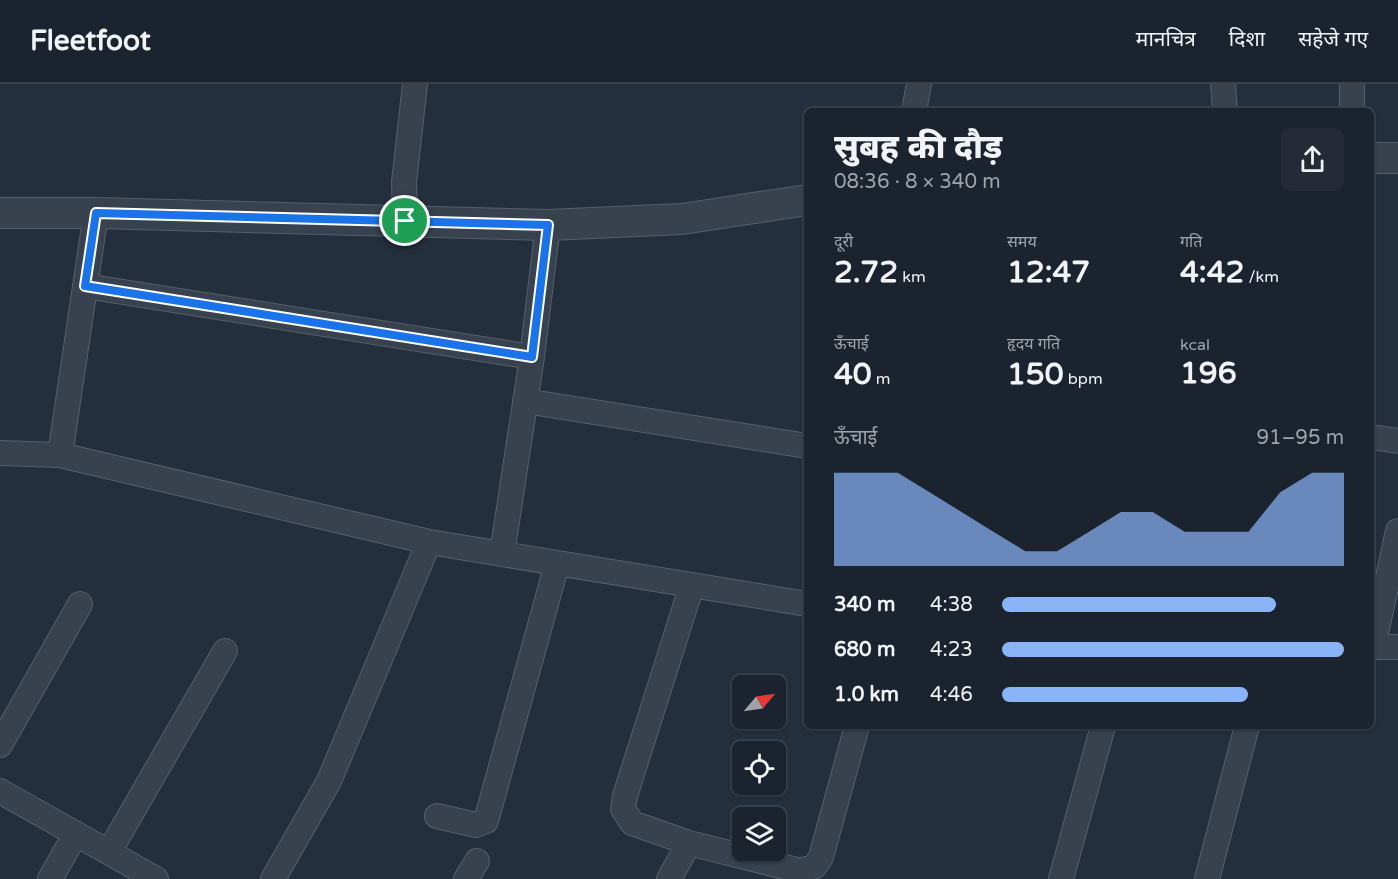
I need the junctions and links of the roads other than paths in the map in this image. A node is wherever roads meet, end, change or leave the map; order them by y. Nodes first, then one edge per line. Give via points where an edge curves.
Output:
1 (415, 84) edge
2 (919, 84) edge
3 (915, 108) edge
4 (1374, 158) edge
5 (1398, 158) edge
6 (804, 200) edge
7 (0, 213) edge
8 (96, 213) junction
9 (405, 221) junction
10 (548, 225) junction
11 (85, 286) junction
12 (532, 357) junction
13 (525, 401) junction
14 (1374, 437) edge
15 (1398, 441) edge
16 (804, 446) edge
17 (0, 453) edge
18 (60, 455) junction
19 (1398, 531) edge
20 (429, 542) junction
21 (502, 554) junction
22 (556, 564) junction
23 (692, 585) junction
24 (80, 604) dead end
25 (804, 604) edge
26 (1374, 638) edge
27 (1398, 646) edge
28 (1374, 647) edge
29 (225, 651) dead end
30 (856, 729) edge
31 (1102, 729) edge
32 (1246, 729) edge
33 (0, 745) edge
34 (0, 791) edge
35 (437, 816) dead end
36 (75, 835) junction
37 (688, 843) junction
38 (109, 852) junction
39 (50, 879) edge
40 (156, 879) edge
41 (273, 879) edge
42 (669, 879) edge
43 (1061, 879) edge
44 (1207, 879) edge

1 - 9 street via 404,182
2 - 3 street
4 - 5 street
6 - 10 street via 682,219
7 - 8 street
8 - 9 street
8 - 11 street
9 - 10 street
10 - 12 street
11 - 12 street
11 - 18 street
12 - 13 street
13 - 16 street
13 - 21 street
14 - 15 street
17 - 18 street
18 - 20 street
19 - 26 street
20 - 21 street
20 - 41 street via 329,781
21 - 22 street
22 - 23 street
22 - 35 street via 486,821 476,825
23 - 25 street
23 - 37 street via 623,809 632,823
24 - 33 street
27 - 28 street
29 - 38 street
30 - 37 street via 821,857 815,866 801,871
31 - 43 street
32 - 44 street
34 - 36 street
36 - 38 street
36 - 39 street
37 - 42 street
38 - 40 street

